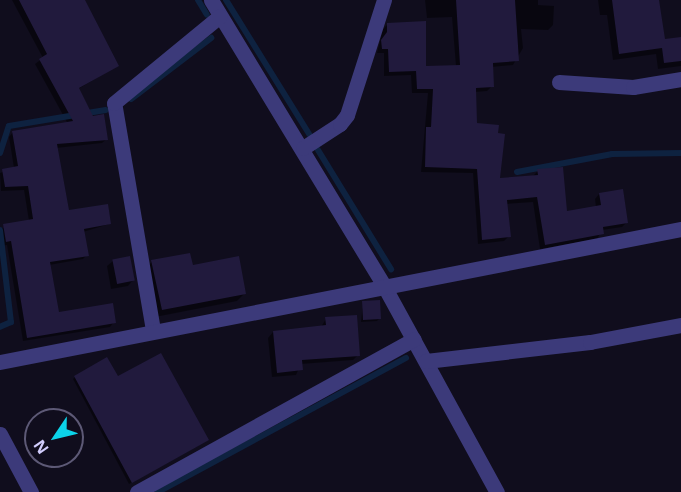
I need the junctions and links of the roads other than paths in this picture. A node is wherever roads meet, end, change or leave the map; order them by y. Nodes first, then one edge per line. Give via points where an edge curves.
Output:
1 (211, 0) edge
2 (384, 0) edge
3 (220, 16) junction
4 (681, 79) edge
5 (559, 82) dead end
6 (303, 148) junction
7 (681, 229) edge
8 (384, 286) junction
9 (681, 325) edge
10 (153, 330) junction
11 (414, 339) junction
12 (426, 361) junction
13 (0, 362) edge
14 (0, 434) edge
15 (31, 492) edge
16 (137, 492) edge
17 (497, 492) edge

1 - 3 street
2 - 6 street via 347,115
3 - 6 street
3 - 10 street via 114,103
4 - 5 street via 633,87
6 - 8 street
7 - 8 street
8 - 10 street
8 - 11 street
9 - 12 street via 590,342
10 - 13 street
11 - 12 street
11 - 16 street
12 - 17 street
14 - 15 street

